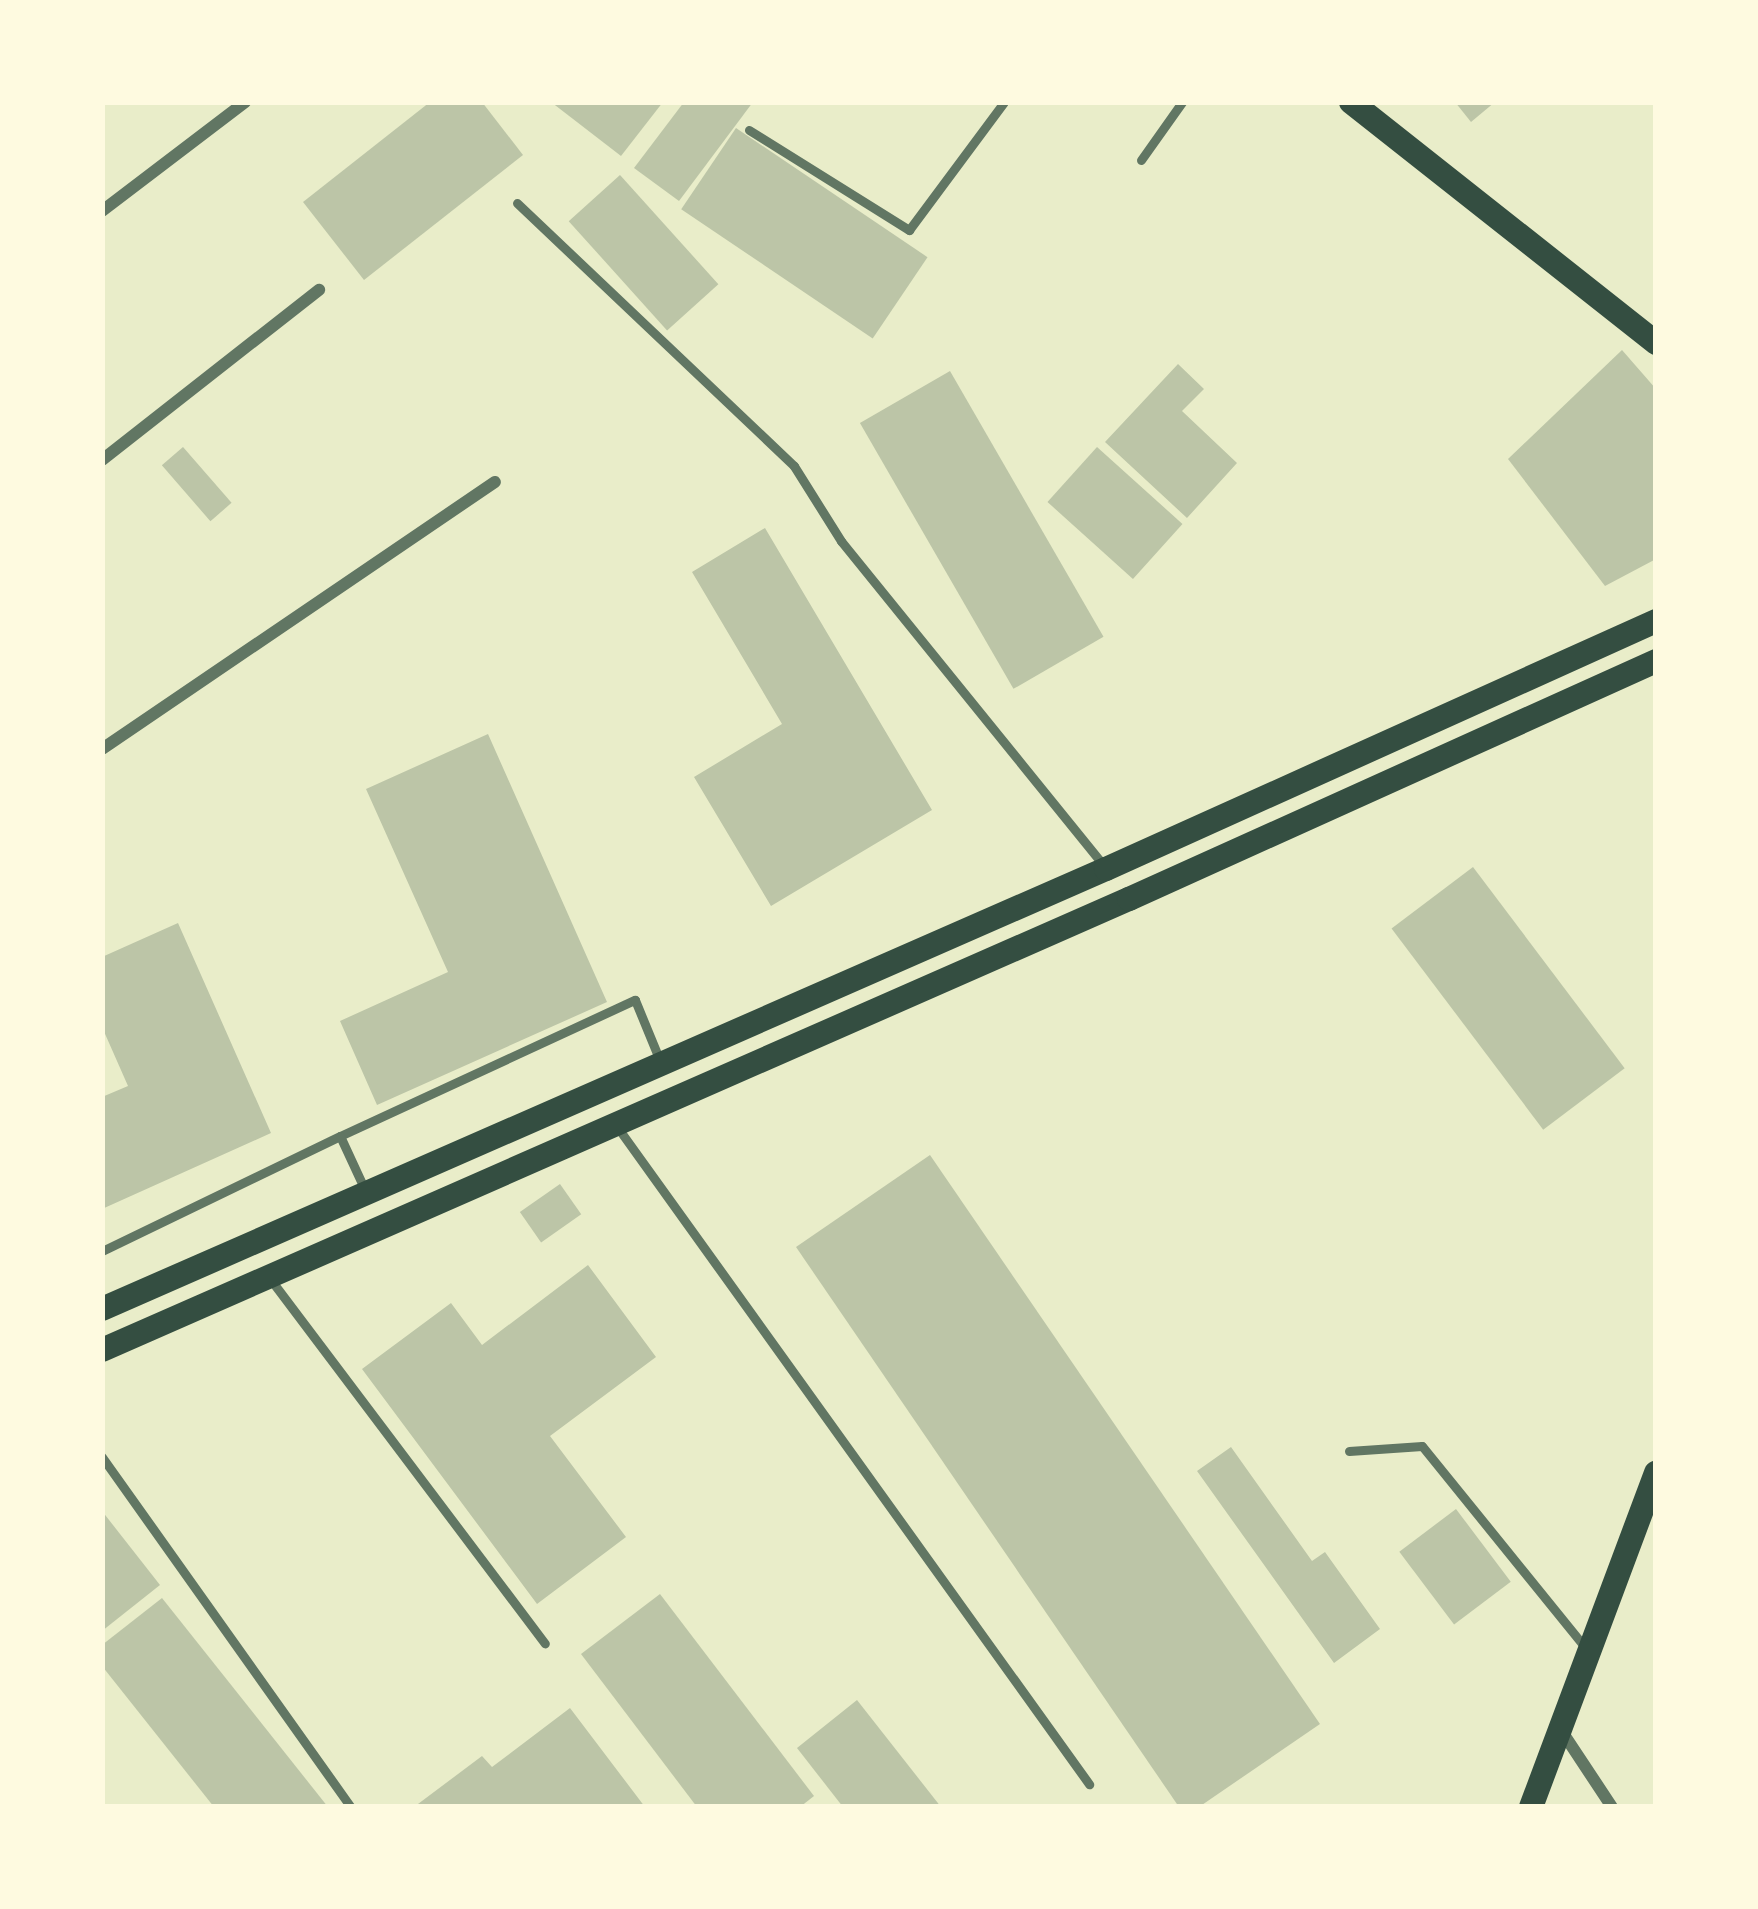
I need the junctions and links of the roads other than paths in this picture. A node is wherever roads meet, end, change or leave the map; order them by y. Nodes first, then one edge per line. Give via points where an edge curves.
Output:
1 (245, 102) edge
2 (1004, 102) edge
3 (1182, 102) edge
4 (1351, 102) edge
5 (749, 130) dead end
6 (1141, 160) dead end
7 (518, 203) dead end
8 (102, 211) edge
9 (320, 290) dead end
10 (1656, 343) edge
11 (102, 460) edge
12 (495, 482) dead end
13 (1656, 621) edge
14 (1656, 661) edge
15 (102, 748) edge
16 (1106, 869) junction
17 (661, 1064) junction
18 (675, 1097) junction
19 (614, 1124) junction
20 (340, 1136) junction
21 (367, 1193) junction
22 (102, 1251) edge
23 (268, 1276) junction
24 (102, 1309) edge
25 (102, 1350) edge
26 (1349, 1451) dead end
27 (102, 1457) edge
28 (1656, 1473) edge
29 (545, 1643) dead end
30 (1588, 1652) junction
31 (1560, 1729) junction
32 (1089, 1784) dead end
33 (351, 1807) edge
34 (1531, 1807) edge
35 (1612, 1807) edge

1 - 8 street
2 - 5 lane via 909,230
3 - 6 lane
4 - 10 main road
7 - 16 lane via 794,466 841,541
9 - 11 street
12 - 15 street
13 - 16 main road
14 - 18 main road
16 - 17 main road
17 - 18 main road
17 - 20 lane via 635,1000
17 - 21 main road
18 - 19 main road
19 - 23 main road
19 - 32 lane
20 - 21 lane
20 - 22 lane
21 - 24 main road
23 - 25 main road
23 - 29 lane
26 - 30 lane via 1422,1446
27 - 33 lane
28 - 30 main road
30 - 31 main road
31 - 34 main road
31 - 35 street

